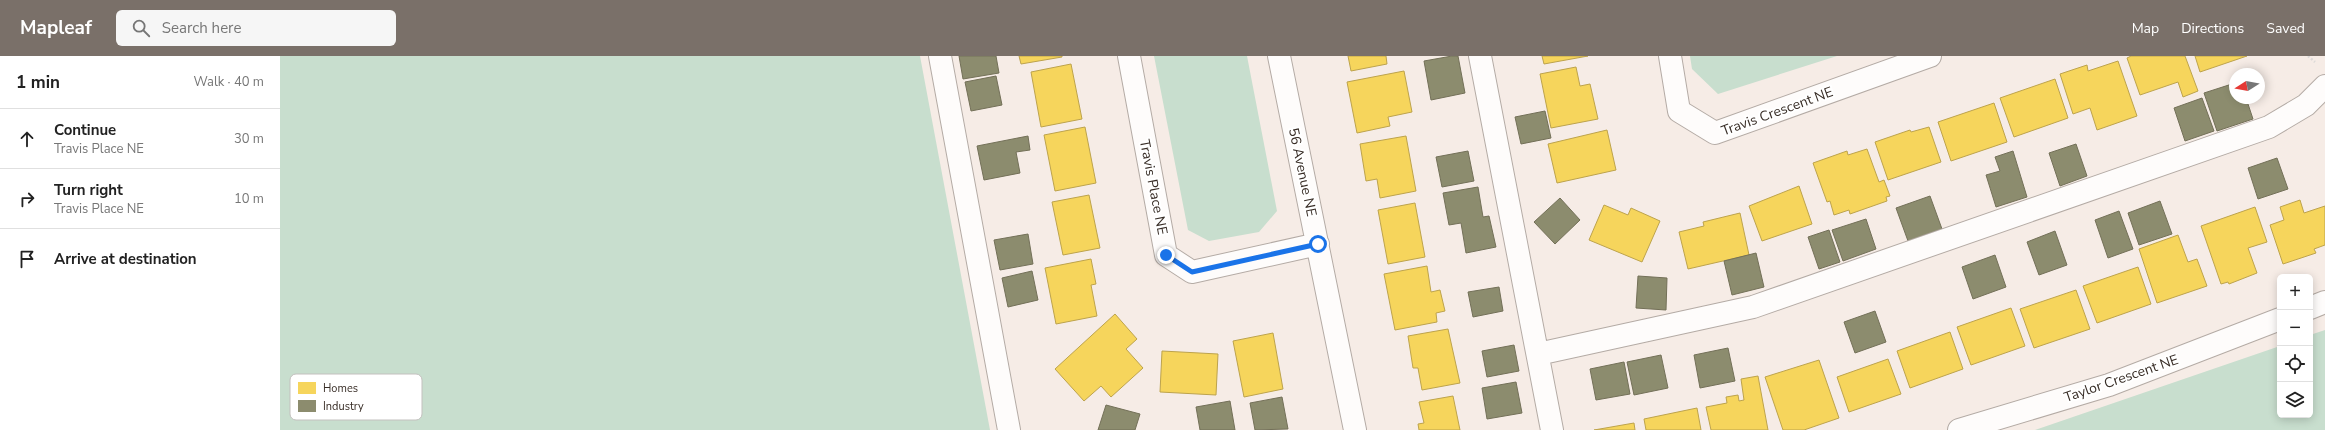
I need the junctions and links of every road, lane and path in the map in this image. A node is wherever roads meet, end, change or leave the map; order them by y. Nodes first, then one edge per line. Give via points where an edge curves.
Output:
1 (940, 56) edge
2 (1129, 56) edge
3 (1279, 56) edge
4 (1480, 56) edge
5 (1670, 56) edge
6 (1930, 56) edge
7 (2325, 86) edge
8 (1318, 244) junction
9 (2325, 302) edge
10 (2313, 307) edge
11 (2277, 320) edge
12 (1538, 354) junction
13 (1010, 430) edge
14 (1355, 430) edge
15 (1552, 430) edge
16 (1959, 430) edge

1 - 13 street
2 - 8 street, Travis Place NE via 1166,255 1192,272
3 - 8 street, 56 Avenue NE
4 - 12 street
5 - 6 street, Travis Crescent NE via 1679,111 1715,133
7 - 12 street via 2306,105 2269,127 1753,307
8 - 14 street, 56 Avenue NE
9 - 10 street
11 - 16 street, Taylor Crescent NE via 2109,385
12 - 15 street

